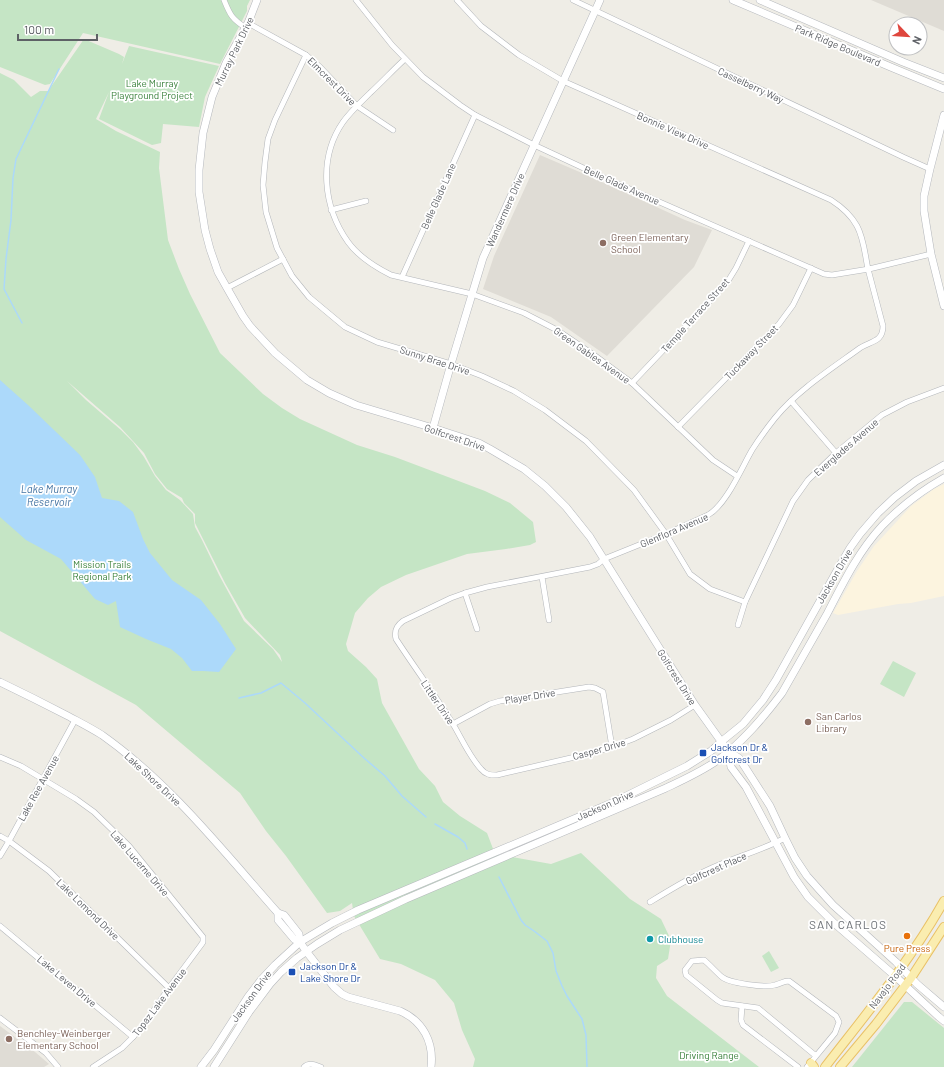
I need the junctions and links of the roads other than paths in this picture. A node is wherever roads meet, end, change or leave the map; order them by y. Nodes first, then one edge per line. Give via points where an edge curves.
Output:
1 (224, 0) edge
2 (258, 0) edge
3 (356, 0) edge
4 (457, 0) edge
5 (573, 0) edge
6 (600, 0) edge
7 (733, 0) edge
8 (760, 0) edge
9 (595, 10) junction
10 (247, 25) junction
11 (306, 55) junction
12 (405, 59) junction
13 (944, 78) edge
14 (563, 81) junction
15 (944, 89) edge
16 (357, 106) junction
17 (475, 115) junction
18 (944, 115) edge
19 (393, 130) dead end
20 (534, 145) junction
21 (930, 169) junction
22 (366, 201) dead end
23 (331, 210) junction
24 (749, 241) junction
25 (931, 254) junction
26 (283, 259) junction
27 (811, 268) junction
28 (869, 269) junction
29 (402, 277) junction
30 (226, 288) junction
31 (472, 294) junction
32 (944, 306) edge
33 (451, 364) junction
34 (632, 383) junction
35 (944, 388) edge
36 (791, 401) junction
37 (433, 428) junction
38 (678, 428) junction
39 (836, 453) junction
40 (944, 465) edge
41 (737, 476) junction
42 (944, 478) edge
43 (666, 534) junction
44 (604, 559) junction
45 (542, 577) junction
46 (465, 593) junction
47 (745, 602) junction
48 (550, 620) dead end
49 (403, 621) joint
50 (738, 625) dead end
51 (477, 629) dead end
52 (0, 682) edge
53 (694, 705) junction
54 (75, 720) junction
55 (453, 724) junction
56 (722, 741) junction
57 (612, 747) junction
58 (728, 751) junction
59 (0, 756) edge
60 (497, 775) joint
61 (43, 780) junction
62 (0, 836) edge
63 (785, 838) junction
64 (9, 842) junction
65 (775, 843) junction
66 (0, 856) edge
67 (944, 901) edge
68 (650, 902) dead end
69 (0, 926) edge
70 (944, 927) edge
71 (300, 942) junction
72 (201, 945) joint
73 (306, 951) junction
74 (901, 968) junction
75 (895, 976) junction
76 (911, 978) junction
77 (905, 985) junction
78 (169, 988) junction
79 (742, 1006) junction
80 (944, 1007) edge
81 (0, 1018) edge
82 (944, 1021) edge
83 (133, 1037) junction
84 (816, 1056) junction
85 (811, 1066) edge
86 (58, 1067) edge
87 (93, 1067) edge
88 (202, 1067) edge
89 (214, 1067) edge
90 (304, 1067) edge
91 (321, 1067) edge
92 (431, 1067) edge
93 (798, 1067) edge
94 (825, 1067) edge
95 (840, 1067) edge

1 - 10 street, Elmcrest Drive via 235,20
2 - 10 main road, Murray Park Drive
3 - 12 street, Belle Glade Avenue
4 - 14 street, Bonnie View Drive via 481,26 519,55
5 - 9 street, Casselberry Way
6 - 9 main road, Wandermere Drive
7 - 15 main road, Park Ridge Boulevard
8 - 13 main road, Park Ridge Boulevard
9 - 14 main road, Wandermere Drive
9 - 21 street, Casselberry Way
10 - 11 street, Elmcrest Drive
10 - 30 main road, Murray Park Drive via 226,63 212,97 202,133 199,170 199,192 205,230
11 - 16 street, Elmcrest Drive
11 - 26 street, Sunny Brae Drive via 275,120 268,139 265,162 266,212
12 - 16 street, Green Gables Avenue
12 - 17 street, Belle Glade Avenue via 423,77
14 - 20 main road, Wandermere Drive
14 - 28 street, Bonnie View Drive via 831,200 847,213 858,227
16 - 19 street, Elmcrest Drive
16 - 23 street, Green Gables Avenue via 343,122 329,153 326,182
17 - 20 street, Belle Glade Avenue
17 - 29 street, Belle Glade Lane
18 - 21 main road
20 - 24 street, Belle Glade Avenue
20 - 31 main road, Wandermere Drive via 483,258
21 - 25 main road via 924,196 924,211
22 - 23 street
23 - 29 street, Green Gables Avenue via 348,242 357,252 379,269
24 - 27 street, Belle Glade Avenue
24 - 34 street, Temple Terrace Street via 728,281
25 - 28 street, Belle Glade Avenue
25 - 32 main road
26 - 30 street
26 - 33 street, Sunny Brae Drive via 308,297 345,327 377,342
27 - 28 street, Belle Glade Avenue via 832,275
27 - 38 street, Tuckaway Street via 793,305 779,324
28 - 36 street, Glenflora Avenue via 883,326 881,336 860,348
29 - 31 street, Green Gables Avenue
30 - 37 main road, Golfcrest Drive via 250,326 274,353 307,380 356,405
31 - 33 main road, Wandermere Drive
31 - 34 street, Green Gables Avenue via 524,313 557,330
33 - 37 main road, Wandermere Drive
33 - 43 street, Sunny Brae Drive via 514,391 545,410 586,441 634,490
34 - 38 street, Green Gables Avenue
35 - 39 street, Everglades Avenue via 882,415
36 - 39 street
36 - 41 street, Glenflora Avenue via 776,417
37 - 44 main road, Golfcrest Drive via 479,443 524,469 566,507
38 - 41 street, Green Gables Avenue via 713,460
39 - 47 street, Everglades Avenue via 808,480 793,501
40 - 56 main road, Jackson Drive via 916,481 896,497 860,534 764,700 743,724
41 - 43 street, Glenflora Avenue via 714,512
42 - 58 main road, Jackson Drive via 904,505 869,542 847,576 782,693 754,728
43 - 44 street, Glenflora Avenue
43 - 47 street, Sunny Brae Drive via 690,574 710,589
44 - 45 street, Glenflora Avenue via 590,567
44 - 53 main road, Golfcrest Drive
45 - 46 street, Glenflora Avenue
45 - 48 street
46 - 49 street, Glenflora Avenue
46 - 51 street
47 - 50 street, Everglades Avenue
49 - 55 street, Littler Drive via 396,629 396,640
52 - 54 main road, Lake Shore Drive
53 - 56 main road, Golfcrest Drive
53 - 57 street, Casper Drive via 658,727
54 - 61 street, Lake Ree Avenue
54 - 71 main road, Lake Shore Drive via 138,762 171,794 278,914 278,920 294,939
55 - 57 street, Player Drive via 500,701 589,687 603,692
55 - 60 street, Littler Drive via 480,768 488,775
56 - 58 main road, Golfcrest Drive
56 - 71 main road, Jackson Drive via 687,766 614,802 358,910
57 - 60 street, Casper Drive
58 - 63 main road, Golfcrest Drive via 743,764 770,806
58 - 65 main road, Golfcrest Drive via 731,767 746,787
58 - 73 main road, Jackson Drive via 692,776 406,899 340,930
59 - 61 street, Lake Lucerne Drive
61 - 64 street, Lake Ree Avenue
61 - 72 street, Lake Lucerne Drive via 76,798 128,846 203,937
62 - 64 street, Lake Lomond Drive
63 - 65 street, Golfcrest Place
63 - 74 main road, Golfcrest Drive via 807,876
64 - 66 street, Lake Ree Avenue
64 - 78 street, Lake Lomond Drive via 49,871
65 - 68 street, Golfcrest Place via 701,873
65 - 75 main road, Golfcrest Drive via 794,877 812,901
67 - 74 main road, Navajo Road
69 - 83 street, Lake Leven Drive
70 - 76 main road, Navajo Road
71 - 73 main road, Lake Shore Drive
71 - 88 main road, Jackson Drive via 261,980
72 - 78 street, Topaz Lake Avenue
73 - 89 main road, Jackson Drive via 270,984
73 - 92 main road, Lake Shore Drive via 342,994 400,1011 416,1021 424,1030 429,1042 432,1054
74 - 75 main road, Navajo Road
74 - 76 main road, Golfcrest Drive
75 - 77 main road, Golfcrest Drive
75 - 94 main road, Navajo Road
76 - 77 main road, Navajo Road
76 - 80 main road, Golfcrest Drive
77 - 82 main road, Golfcrest Drive
77 - 95 main road, Navajo Road
78 - 83 street, Topaz Lake Avenue
79 - 84 street via 758,1008
79 - 84 street via 717,1000 688,978 685,970 692,961 704,960 723,978 733,982 768,986 789,981 836,1016 839,1022 835,1033
79 - 93 street via 743,1025
81 - 86 street via 46,1053
83 - 87 street, Topaz Lake Avenue via 122,1048
84 - 85 street
90 - 91 street via 310,1064

